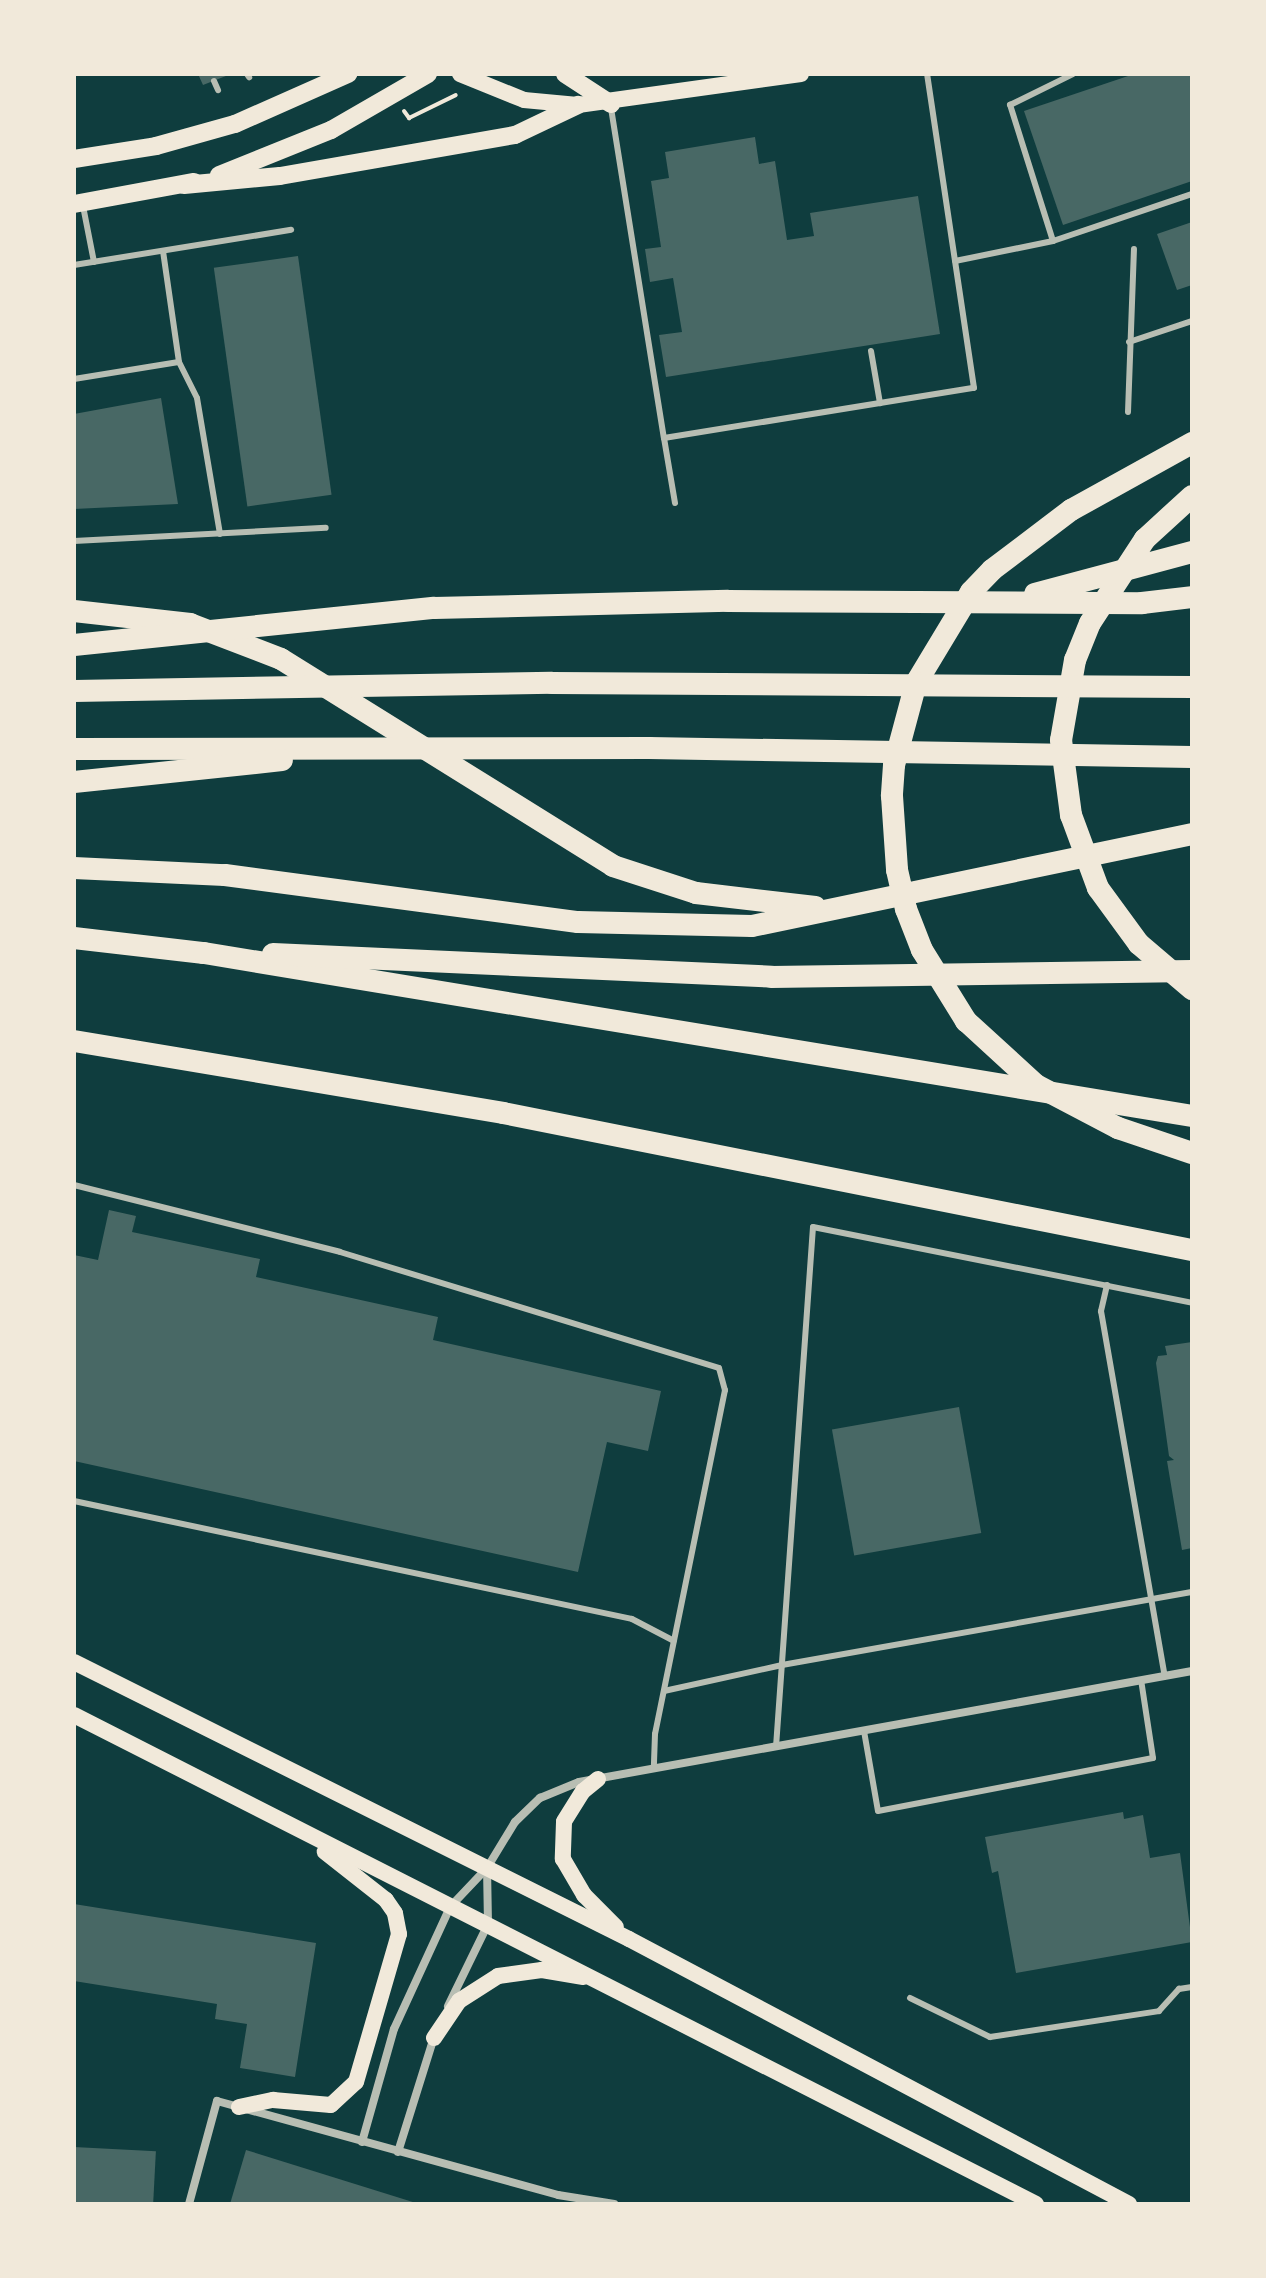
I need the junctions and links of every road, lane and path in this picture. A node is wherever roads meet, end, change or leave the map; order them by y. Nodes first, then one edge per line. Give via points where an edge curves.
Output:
1 (325, 74) edge
2 (348, 74) edge
3 (428, 74) edge
4 (460, 74) edge
5 (565, 74) edge
6 (799, 74) edge
7 (927, 74) edge
8 (1073, 74) edge
9 (214, 81) dead end
10 (218, 90) dead end
11 (313, 91) junction
12 (456, 95) dead end
13 (611, 104) junction
14 (578, 105) junction
15 (400, 107) dead end
16 (409, 118) junction
17 (412, 128) dead end
18 (74, 159) edge
19 (184, 185) junction
20 (1192, 194) edge
21 (78, 203) edge
22 (291, 230) dead end
23 (1053, 241) junction
24 (1134, 249) dead end
25 (163, 251) junction
26 (955, 261) junction
27 (94, 262) junction
28 (74, 265) edge
29 (1192, 321) edge
30 (1129, 342) junction
31 (871, 351) dead end
32 (179, 362) junction
33 (74, 379) edge
34 (880, 403) junction
35 (1128, 412) dead end
36 (664, 438) junction
37 (1192, 443) edge
38 (1192, 496) edge
39 (675, 503) dead end
40 (326, 528) dead end
41 (220, 534) junction
42 (74, 541) edge
43 (1192, 552) edge
44 (1192, 597) edge
45 (1012, 599) junction
46 (74, 611) edge
47 (74, 645) edge
48 (1192, 687) edge
49 (74, 691) edge
50 (382, 747) junction
51 (74, 749) edge
52 (1192, 757) edge
53 (74, 782) edge
54 (1192, 834) edge
55 (74, 868) edge
56 (861, 907) junction
57 (74, 938) edge
58 (204, 953) junction
59 (1192, 971) edge
60 (1192, 989) edge
61 (74, 1041) edge
62 (1192, 1116) edge
63 (1192, 1153) edge
64 (74, 1185) edge
65 (1192, 1250) edge
66 (1107, 1285) junction
67 (1192, 1303) edge
68 (74, 1501) edge
69 (1192, 1592) edge
70 (1152, 1600) junction
71 (674, 1641) junction
72 (74, 1662) edge
73 (782, 1665) junction
74 (1192, 1671) edge
75 (1165, 1676) junction
76 (1141, 1680) junction
77 (664, 1691) junction
78 (74, 1715) edge
79 (864, 1731) junction
80 (776, 1747) junction
81 (654, 1769) junction
82 (598, 1779) junction
83 (274, 1817) junction
84 (487, 1868) junction
85 (450, 1907) junction
86 (488, 1924) junction
87 (629, 1939) junction
88 (604, 1981) junction
89 (1192, 1987) edge
90 (910, 1998) dead end
91 (434, 2038) junction
92 (239, 2107) junction
93 (362, 2142) junction
94 (398, 2152) junction
95 (189, 2204) edge
96 (614, 2204) edge
97 (1036, 2204) edge
98 (1129, 2204) edge

1 - 11 main road
2 - 11 main road
3 - 19 main road via 306,142
4 - 14 main road via 524,100
5 - 13 main road
6 - 13 main road
7 - 26 lane
8 - 23 lane via 1010,105
9 - 10 lane
11 - 18 main road via 193,136
12 - 16 path
13 - 14 main road
13 - 36 lane via 615,157
14 - 19 main road via 515,135 280,176
15 - 16 path
16 - 17 path
19 - 21 main road
20 - 23 lane
21 - 27 lane
22 - 25 lane
23 - 26 lane
24 - 30 lane
25 - 27 lane
25 - 32 lane
26 - 34 lane via 974,388
27 - 28 lane
29 - 30 lane
30 - 35 lane
31 - 34 lane
32 - 33 lane
32 - 41 lane via 197,398
34 - 36 lane
36 - 39 lane
37 - 63 highway via 1071,510 971,592 916,683 897,752 892,796 897,870 906,909 922,950 966,1021 1036,1085 1118,1128
38 - 60 highway via 1145,539 1090,623 1075,660 1061,740 1071,815 1098,888 1139,944
40 - 41 lane
41 - 42 lane
43 - 45 highway
44 - 45 highway via 1142,603
45 - 47 highway via 434,608
46 - 56 highway via 190,624 281,659 613,866 696,893 797,907
48 - 49 highway via 536,683
50 - 51 highway
50 - 52 highway
50 - 53 highway
54 - 56 highway
55 - 56 highway via 225,875 456,908 636,925 752,926
57 - 58 highway
58 - 59 highway via 385,956 771,977
58 - 62 highway
61 - 65 highway via 503,1113
64 - 71 lane via 340,1252 712,1362 723,1374 725,1390
66 - 67 lane
66 - 70 lane via 1101,1311
66 - 73 lane via 813,1227
68 - 71 lane via 632,1619
69 - 70 lane
70 - 73 lane
70 - 75 lane
71 - 77 lane
72 - 84 main road
73 - 77 lane
73 - 80 lane
74 - 75 street
75 - 76 street
76 - 79 street
76 - 79 lane via 1153,1758 878,1811
77 - 81 lane
78 - 83 main road
79 - 80 street
80 - 81 street
81 - 82 street
82 - 84 street via 528,1807
82 - 87 main road via 583,1791 564,1822 563,1859 584,1895
83 - 85 main road
83 - 92 main road via 386,1900 399,1934 356,2082 346,2095 331,2105 273,2100
84 - 85 street
84 - 86 street
84 - 87 main road
85 - 86 main road
85 - 93 street via 394,2029
86 - 88 main road
86 - 91 street
87 - 98 main road
88 - 91 main road via 542,1970 498,1976 459,2001
88 - 97 main road
89 - 90 lane via 1179,1989 1159,2011 990,2037
91 - 94 street
92 - 93 street
92 - 95 street via 217,2101
93 - 94 street
94 - 96 street via 558,2195

